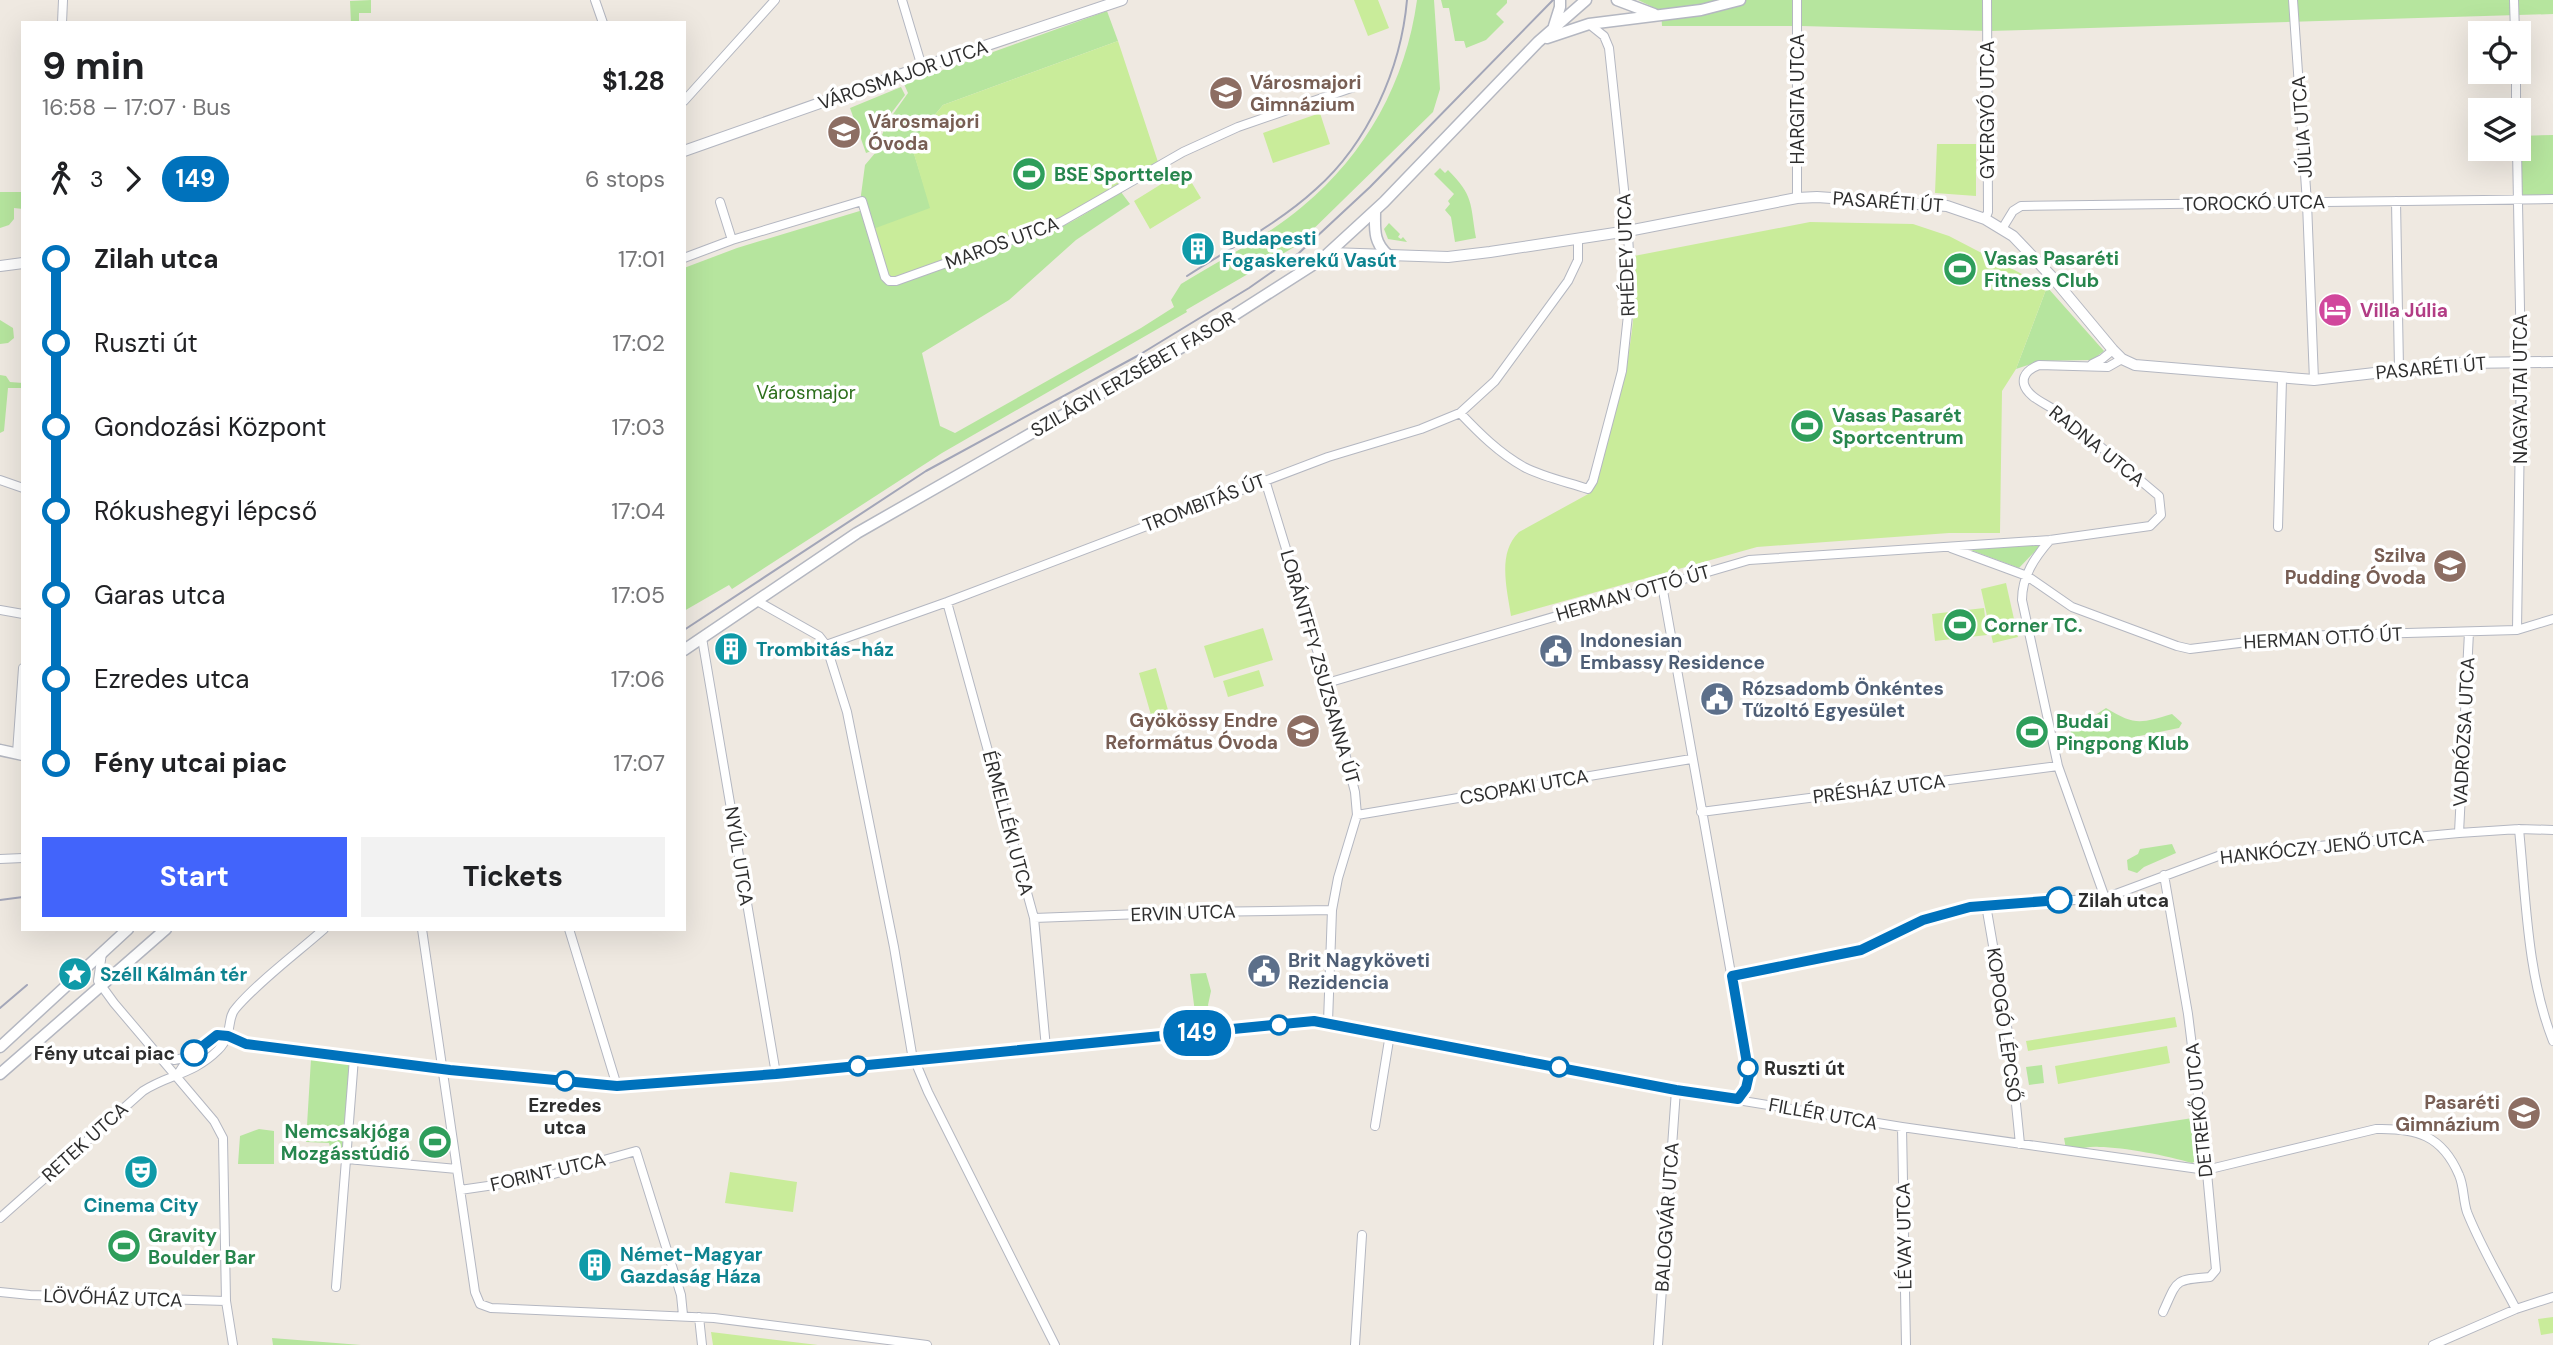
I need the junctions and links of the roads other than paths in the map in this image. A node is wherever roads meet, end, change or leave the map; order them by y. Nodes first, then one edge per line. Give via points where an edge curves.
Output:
1 (63, 0) edge
2 (596, 0) edge
3 (775, 0) edge
4 (902, 0) edge
5 (1122, 0) edge
6 (1560, 0) edge
7 (1586, 0) edge
8 (1617, 0) edge
9 (1740, 0) edge
10 (1797, 0) edge
11 (1987, 0) edge
12 (2292, 0) edge
13 (2514, 0) edge
14 (1657, 15) junction
15 (62, 21) edge
16 (602, 21) edge
17 (2515, 21) edge
18 (1589, 24) junction
19 (1553, 29) junction
20 (1538, 42) junction
21 (922, 67) junction
22 (1357, 86) dead end
23 (686, 99) edge
24 (686, 150) edge
25 (2517, 161) edge
26 (1797, 198) junction
27 (2518, 199) junction
28 (2553, 199) edge
29 (2396, 201) junction
30 (720, 202) dead end
31 (2307, 203) junction
32 (1375, 211) junction
33 (1985, 219) junction
34 (2002, 229) junction
35 (1628, 231) junction
36 (1577, 239) junction
37 (732, 240) junction
38 (1330, 253) junction
39 (1388, 255) junction
40 (686, 257) edge
41 (21, 262) edge
42 (0, 266) edge
43 (2113, 350) junction
44 (2122, 359) junction
45 (2521, 362) junction
46 (2553, 362) edge
47 (2089, 365) junction
48 (2399, 369) junction
49 (2282, 379) junction
50 (2314, 380) junction
51 (1460, 413) junction
52 (0, 480) edge
53 (1265, 480) junction
54 (21, 487) edge
55 (2278, 527) dead end
56 (2050, 540) junction
57 (2004, 542) joint
58 (1946, 546) junction
59 (2027, 576) junction
60 (1662, 585) junction
61 (757, 601) junction
62 (947, 602) junction
63 (0, 610) edge
64 (21, 614) edge
65 (2553, 619) edge
66 (2517, 629) junction
67 (2469, 632) junction
68 (702, 638) junction
69 (825, 645) junction
70 (686, 649) edge
71 (1327, 683) junction
72 (21, 725) edge
73 (0, 750) edge
74 (20, 754) edge
75 (1691, 759) junction
76 (2058, 766) junction
77 (1701, 812) junction
78 (1357, 815) junction
79 (2519, 829) junction
80 (2553, 830) edge
81 (2459, 833) junction
82 (21, 858) edge
83 (0, 859) edge
84 (2164, 875) junction
85 (2105, 898) junction
86 (1986, 905) junction
87 (1332, 910) junction
88 (1034, 918) junction
89 (126, 931) edge
90 (164, 931) edge
91 (322, 931) edge
92 (422, 931) edge
93 (570, 931) edge
94 (102, 953) junction
95 (1732, 976) junction
96 (101, 986) junction
97 (1328, 1022) junction
98 (1390, 1034) junction
99 (228, 1036) junction
100 (2553, 1041) edge
101 (0, 1047) edge
102 (1046, 1048) junction
103 (160, 1056) junction
104 (190, 1057) junction
105 (354, 1058) junction
106 (915, 1061) junction
107 (443, 1069) junction
108 (0, 1074) edge
109 (776, 1074) junction
110 (176, 1077) junction
111 (617, 1086) junction
112 (1676, 1090) junction
113 (1738, 1099) junction
114 (1375, 1126) dead end
115 (1902, 1127) junction
116 (2020, 1144) junction
117 (347, 1159) junction
118 (457, 1169) junction
119 (2206, 1170) junction
120 (460, 1190) junction
121 (0, 1218) edge
122 (1362, 1235) dead end
123 (336, 1287) dead end
124 (0, 1292) edge
125 (2553, 1297) edge
126 (226, 1301) junction
127 (2516, 1309) junction
128 (2163, 1312) dead end
129 (683, 1315) junction
130 (699, 1317) junction
131 (233, 1345) edge
132 (702, 1345) edge
133 (928, 1345) edge
134 (1055, 1345) edge
135 (1355, 1345) edge
136 (1658, 1345) edge
137 (1906, 1345) edge
138 (2434, 1345) edge

1 - 15 street
2 - 16 street
3 - 23 street
4 - 21 street
5 - 21 street, VÁROSMAJOR UTCA
6 - 19 main road
7 - 19 main road, SZILÁGYI ERZSÉBET FASOR
8 - 14 main road
9 - 14 main road, SZILÁGYI ERZSÉBET FASOR
10 - 26 street, HARGITA UTCA
11 - 33 street, GYERGYÓ UTCA
12 - 31 street, JÚLIA UTCA
13 - 17 street
14 - 18 main road, SZILÁGYI ERZSÉBET FASOR
18 - 20 main road, SZILÁGYI ERZSÉBET FASOR
18 - 35 street, RHÉDEY UTCA via 1604,36 1609,48
19 - 20 main road, SZILÁGYI ERZSÉBET FASOR
20 - 32 main road, SZILÁGYI ERZSÉBET FASOR
21 - 24 street, VÁROSMAJOR UTCA
22 - 37 street, MAROS UTCA via 1238,127 1183,152 1061,222 896,281 885,277 862,201
25 - 27 street, NAGYAJTAI UTCA
26 - 33 street, PASARÉTI ÚT via 1927,204
26 - 35 street, PASARÉTI ÚT
27 - 28 street, TOROCKÓ UTCA
27 - 29 street, TOROCKÓ UTCA
27 - 45 street, NAGYAJTAI UTCA
29 - 31 street, TOROCKÓ UTCA
29 - 48 street
30 - 37 street
31 - 34 street, TOROCKÓ UTCA via 2021,206
31 - 50 street, JÚLIA UTCA
32 - 38 main road, SZILÁGYI ERZSÉBET FASOR
32 - 39 main road via 1374,233
33 - 34 street, PASARÉTI ÚT
34 - 43 street, PASARÉTI ÚT via 2037,261
35 - 36 street, PASARÉTI ÚT
35 - 51 street, RHÉDEY UTCA via 1631,287 1622,371 1588,489 1526,468
36 - 39 street, PASARÉTI ÚT via 1448,257
36 - 51 street, TROMBITÁS ÚT via 1578,260 1568,281 1495,381
37 - 40 street, MAROS UTCA
38 - 39 street, PASARÉTI ÚT
38 - 61 main road, SZILÁGYI ERZSÉBET FASOR via 1203,335 857,533
41 - 42 street
43 - 44 street, PASARÉTI ÚT
43 - 47 street
44 - 47 street, RADNA UTCA via 2108,367
44 - 49 street, PASARÉTI ÚT via 2143,367
45 - 46 street, PASARÉTI ÚT
45 - 48 street, PASARÉTI ÚT
45 - 66 street, NAGYAJTAI UTCA
47 - 56 street, RADNA UTCA via 2039,365 2031,368 2024,384 2028,392 2160,496 2161,515 2150,526
48 - 50 street, PASARÉTI ÚT
49 - 50 street, PASARÉTI ÚT
49 - 55 street
51 - 53 street, TROMBITÁS ÚT
52 - 54 street
53 - 62 street, TROMBITÁS ÚT
53 - 71 street, LORÁNTFFY ZSUZSANNA ÚT
56 - 57 street, RADNA UTCA
56 - 59 street
57 - 58 street, HERMAN OTTÓ ÚT
58 - 59 street, HERMAN OTTÓ ÚT
58 - 60 street, HERMAN OTTÓ ÚT via 1749,560
59 - 67 street, HERMAN OTTÓ ÚT via 2072,607 2190,649 2297,636
59 - 76 street via 2022,600
60 - 71 street, HERMAN OTTÓ ÚT
60 - 75 street
61 - 68 main road, SZILÁGYI ERZSÉBET FASOR
61 - 69 street via 819,636
62 - 69 street, TROMBITÁS ÚT
62 - 88 street, ÉRMELLÉKI UTCA
63 - 64 street
65 - 66 street, HERMAN OTTÓ ÚT
66 - 67 street, HERMAN OTTÓ ÚT
67 - 81 street, VADRÓZSA UTCA
68 - 70 main road, SZILÁGYI ERZSÉBET FASOR
68 - 109 street, NYÚL UTCA
69 - 106 street via 847,712
71 - 78 street, LORÁNTFFY ZSUZSANNA ÚT
72 - 74 street
73 - 74 main road
75 - 77 street
75 - 78 street, CSOPAKI UTCA
76 - 77 street, PRÉSHÁZ UTCA
76 - 85 street
77 - 95 street
78 - 87 street, LORÁNTFFY ZSUZSANNA ÚT
79 - 80 street, HANKÓCZY JENŐ UTCA
79 - 81 street, HANKÓCZY JENŐ UTCA
79 - 100 street via 2537,987
81 - 84 street, HANKÓCZY JENŐ UTCA via 2221,855
82 - 83 street
84 - 85 street, HANKÓCZY JENŐ UTCA
84 - 119 street, DETREKŐ UTCA via 2188,1014
85 - 86 street, HANKÓCZY JENŐ UTCA
86 - 95 street, HANKÓCZY JENŐ UTCA via 1923,920 1861,950
86 - 116 street, KOPOGÓ LÉPCSŐ via 2010,1044
87 - 88 street, ERVIN UTCA
87 - 97 street, LORÁNTFFY ZSUZSANNA ÚT
88 - 102 street, ÉRMELLÉKI UTCA
89 - 94 main road
90 - 96 main road
91 - 99 street, RETEK UTCA via 233,1010
92 - 107 street
93 - 111 street
94 - 96 street via 97,973
94 - 101 main road
95 - 113 street via 1749,1075
96 - 103 street
96 - 108 main road
97 - 98 street, FILLÉR UTCA
97 - 102 street, FILLÉR UTCA
98 - 112 street, FILLÉR UTCA
98 - 114 street
99 - 104 street via 212,1037
99 - 105 street, FILLÉR UTCA via 246,1044
99 - 110 street, RETEK UTCA via 201,1064
102 - 106 street, FILLÉR UTCA
103 - 104 street via 174,1060
103 - 110 street
104 - 110 street
105 - 107 street, FILLÉR UTCA
105 - 117 street
106 - 109 street, FILLÉR UTCA
106 - 134 street
107 - 111 street, FILLÉR UTCA
107 - 118 street
109 - 111 street, FILLÉR UTCA
110 - 121 street, RETEK UTCA via 143,1091
110 - 126 street via 223,1138
112 - 113 street, FILLÉR UTCA
112 - 136 street, BALOGVÁR UTCA
113 - 115 street, FILLÉR UTCA
115 - 116 street, FILLÉR UTCA
115 - 137 street, LÉVAY UTCA
116 - 119 street, FILLÉR UTCA
117 - 118 street
117 - 123 street
118 - 120 street
119 - 127 street, FILLÉR UTCA via 2376,1129 2401,1128 2432,1138 2444,1148 2460,1175 2467,1210
119 - 128 street, DETREKŐ UTCA via 2216,1270 2210,1277 2176,1283
120 - 129 street via 480,1304
120 - 129 street, FORINT UTCA via 536,1179 636,1151 681,1294
122 - 135 street
124 - 126 street, LÖVŐHÁZ UTCA
125 - 127 street
126 - 131 street
127 - 138 street
129 - 130 street
130 - 132 street
130 - 133 street

